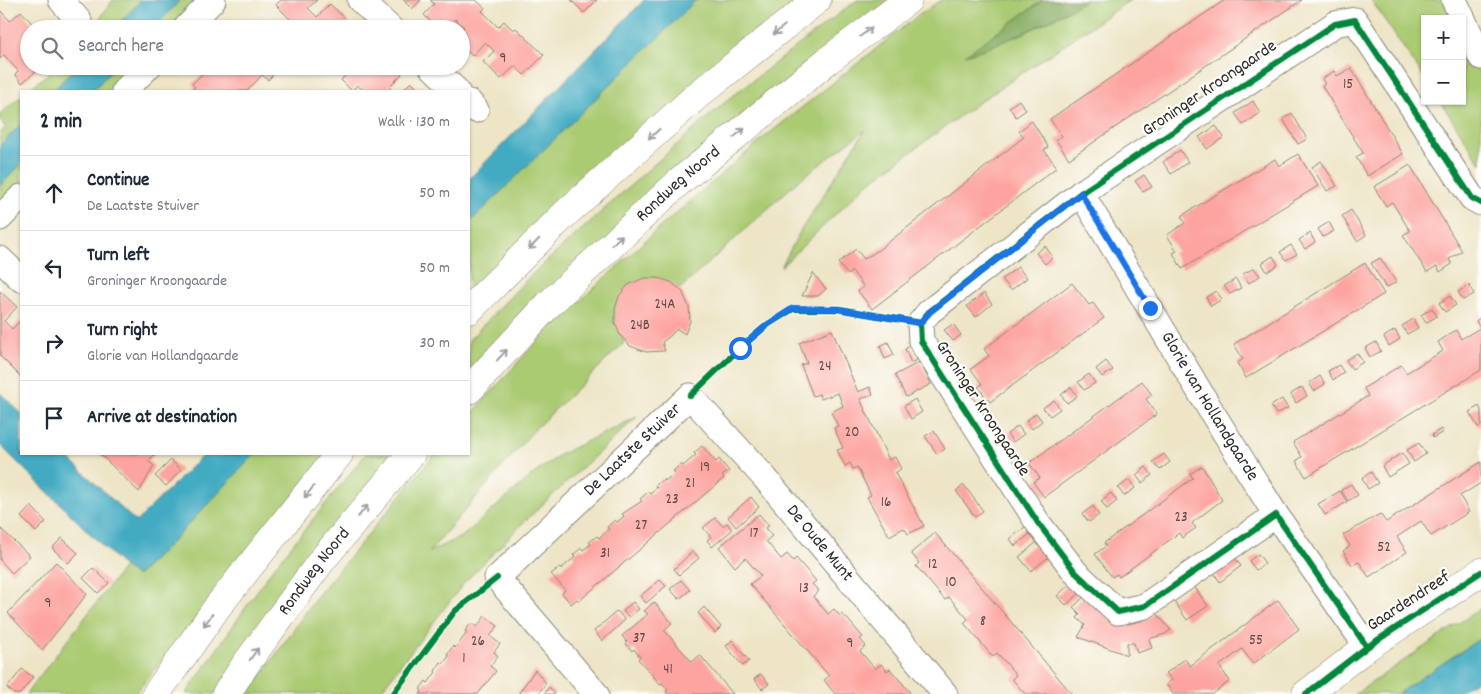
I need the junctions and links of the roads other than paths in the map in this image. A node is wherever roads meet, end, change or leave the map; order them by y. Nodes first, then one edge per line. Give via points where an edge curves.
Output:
1 (61, 0) edge
2 (213, 0) edge
3 (360, 0) edge
4 (817, 0) edge
5 (908, 0) edge
6 (1454, 0) edge
7 (78, 20) edge
8 (194, 20) edge
9 (381, 20) edge
10 (1481, 57) edge
11 (440, 75) edge
12 (456, 90) edge
13 (1081, 193) junction
14 (20, 197) edge
15 (1481, 203) edge
16 (0, 218) edge
17 (0, 259) edge
18 (20, 279) edge
19 (470, 309) edge
20 (470, 389) edge
21 (690, 396) joint
22 (338, 455) edge
23 (410, 455) edge
24 (1276, 515) junction
25 (1481, 572) edge
26 (1367, 647) junction
27 (156, 694) edge
28 (226, 694) edge
29 (596, 694) edge
30 (945, 694) edge
31 (1306, 694) edge

1 - 7 street
2 - 8 street
3 - 9 street
4 -> 19 main road via 700,94 593,188
20 -> 5 main road, Rondweg Noord via 549,304 679,182 827,61
6 - 10 street
11 - 12 street
13 - 15 street, Groninger Kroongaarde via 1335,24 1356,20 1472,198
13 - 24 street, Glorie van Hollandgaarde
13 - 24 street, Groninger Kroongaarde via 930,312 920,323 921,341 1038,523 1076,573 1118,612 1145,606
14 - 16 street
17 - 18 street
21 - 29 street, De Laatste Stuiver via 497,578
21 - 30 street, De Oude Munt via 765,478
22 -> 27 main road via 218,606
28 -> 23 main road, Rondweg Noord via 322,560
24 - 26 street
25 - 26 main road, Gaardendreef
26 - 31 main road, Gaardendreef

